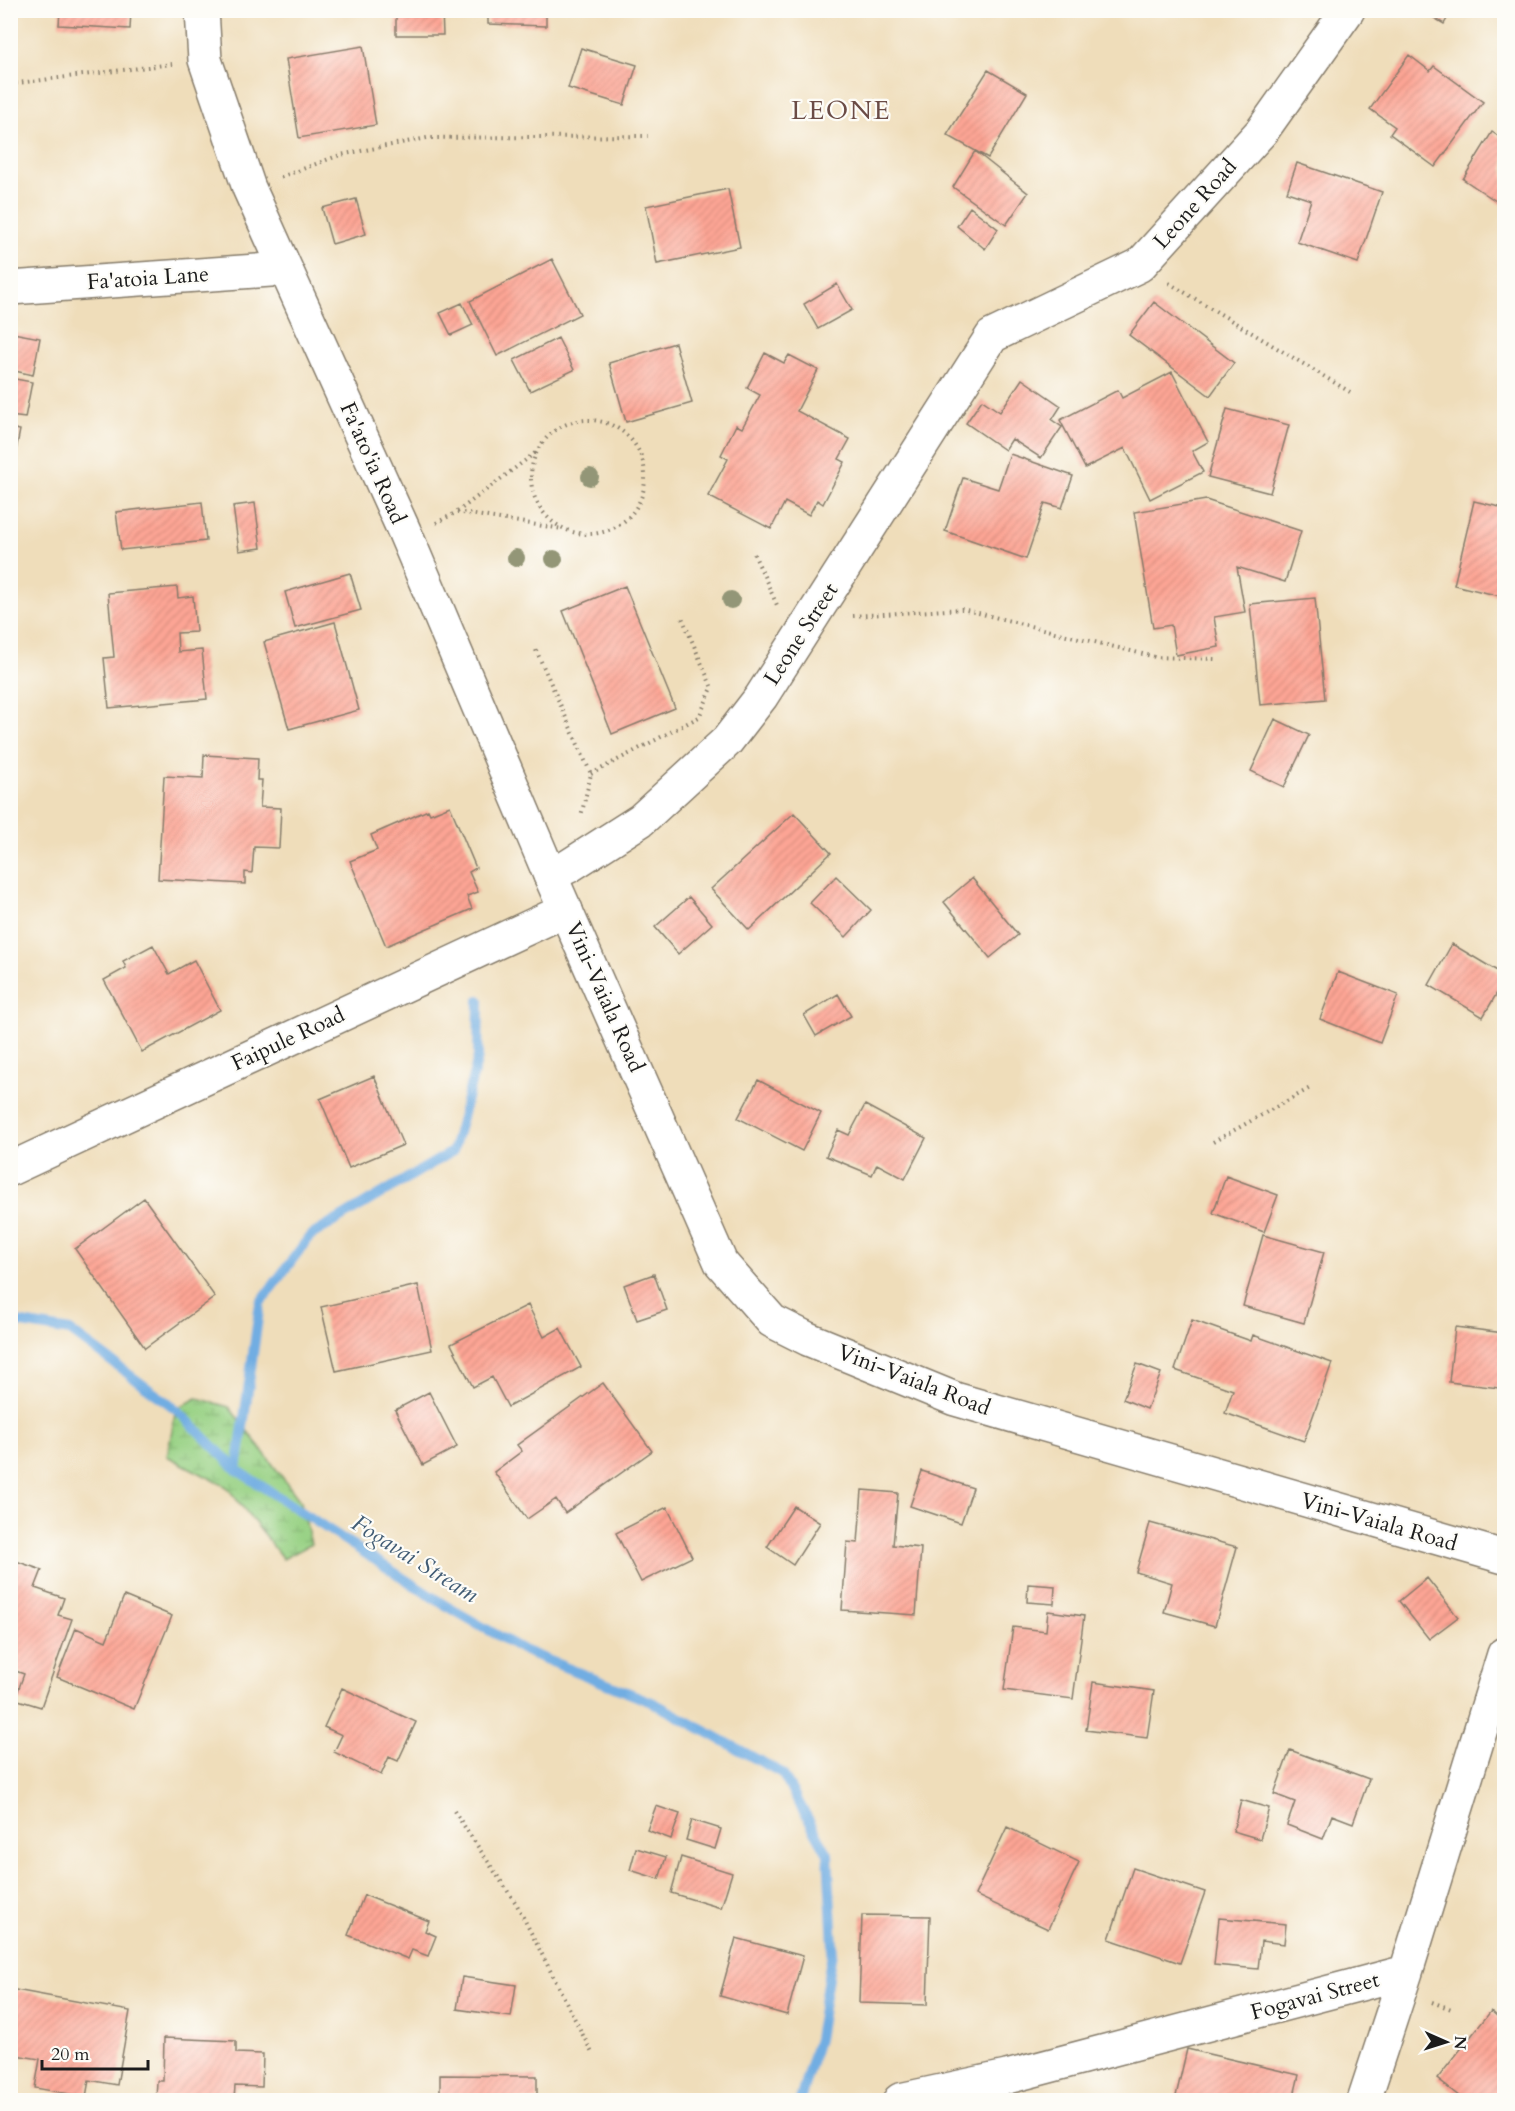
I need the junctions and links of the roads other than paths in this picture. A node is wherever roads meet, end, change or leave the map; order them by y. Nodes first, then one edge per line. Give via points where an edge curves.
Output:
1 (202, 10) edge
2 (1347, 10) edge
3 (285, 269) junction
4 (10, 288) edge
5 (992, 336) joint
6 (559, 871) junction
7 (567, 910) junction
8 (10, 1169) edge
9 (1504, 1557) edge
10 (1504, 1654) edge
11 (1406, 1972) junction
12 (900, 2100) edge
13 (1364, 2100) edge

1 - 3 street, Fa'ato'ia Road via 205,60 249,188
2 - 5 street, Leone Road via 1262,131 1140,266
3 - 4 street, Fa'atoia Lane
3 - 6 street, Fa'ato'ia Road
5 - 6 street, Leone Street via 761,697 728,741 641,820
6 - 7 street, Fa'ato'ia Road
7 - 8 street, Faipule Road
7 - 9 street, Vini-Vaiala Road via 721,1263 772,1322 955,1399
10 - 11 street, Fogavai Street
11 - 12 street, Fogavai Street via 1007,2077
11 - 13 street

